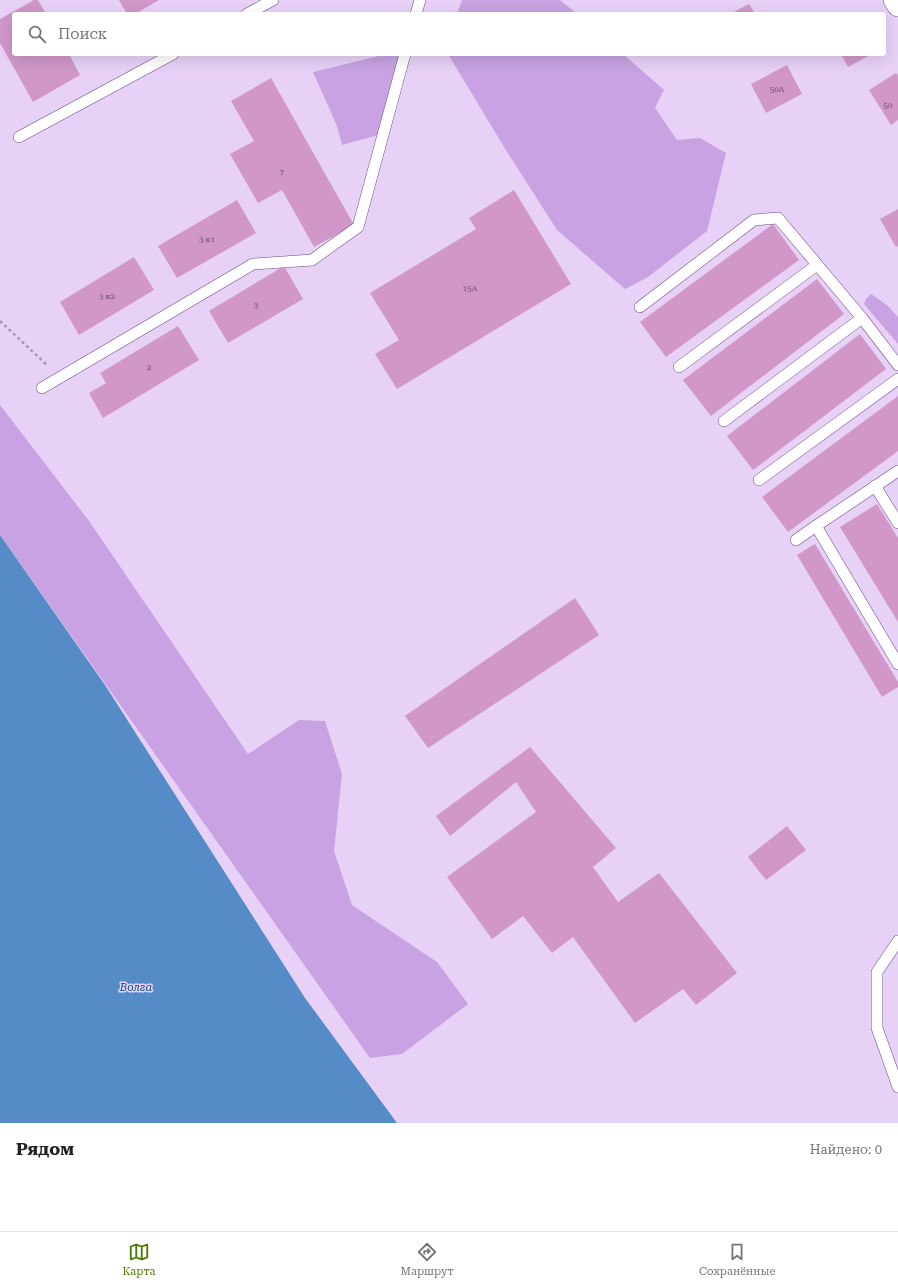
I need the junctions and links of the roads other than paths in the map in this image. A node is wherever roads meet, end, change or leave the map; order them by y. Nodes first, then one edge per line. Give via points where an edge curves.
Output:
1 (274, 0) edge
2 (420, 0) edge
3 (894, 0) edge
4 (898, 6) edge
5 (251, 12) edge
6 (417, 12) edge
7 (169, 56) edge
8 (404, 56) edge
9 (19, 137) dead end
10 (817, 265) junction
11 (640, 307) dead end
12 (862, 318) junction
13 (898, 365) edge
14 (679, 367) dead end
15 (898, 379) edge
16 (42, 388) dead end
17 (724, 421) dead end
18 (898, 471) edge
19 (760, 480) dead end
20 (875, 486) junction
21 (898, 523) edge
22 (816, 526) junction
23 (796, 540) dead end
24 (898, 664) edge
25 (898, 941) edge
26 (898, 1087) edge

1 - 5 lane
2 - 6 lane
3 - 4 street
7 - 9 lane
8 - 16 lane via 358,227 312,260 253,264
10 - 11 lane via 778,218 754,220
10 - 12 lane
10 - 14 lane
12 - 13 lane
12 - 17 lane
15 - 19 lane
18 - 20 lane
20 - 21 lane
20 - 22 lane
22 - 23 lane
22 - 24 lane
25 - 26 lane via 877,972 877,1028

